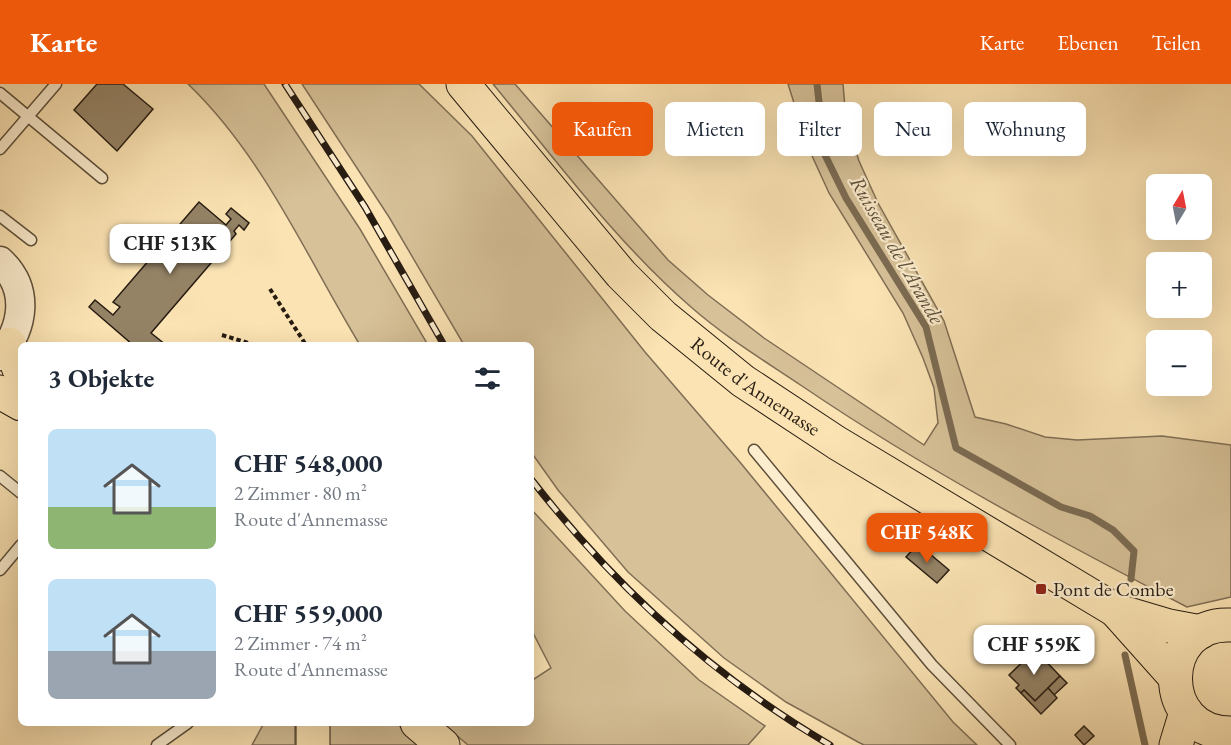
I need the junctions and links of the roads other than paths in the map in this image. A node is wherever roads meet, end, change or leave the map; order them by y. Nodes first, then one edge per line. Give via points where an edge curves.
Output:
1 (56, 84) edge
2 (463, 84) edge
3 (0, 93) edge
4 (27, 117) junction
5 (0, 149) edge
6 (102, 178) dead end
7 (0, 216) edge
8 (31, 240) dead end
9 (0, 261) edge
10 (5, 350) edge
11 (18, 370) edge
12 (0, 392) edge
13 (18, 402) edge
14 (754, 450) dead end
15 (0, 476) edge
16 (18, 491) edge
17 (18, 549) edge
18 (0, 570) edge
19 (1115, 610) junction
20 (1216, 629) edge
21 (1174, 676) junction
22 (1186, 712) junction
23 (184, 726) edge
24 (313, 726) edge
25 (421, 726) edge
26 (1222, 737) edge
27 (157, 745) edge
28 (313, 745) edge
29 (443, 745) edge
30 (1010, 745) edge
31 (1176, 745) edge

1 - 4 lane
2 - 19 main road, Route d'Annemasse via 621,274 705,351 827,437
3 - 4 lane
4 - 5 lane
4 - 6 lane
7 - 8 lane
9 - 10 street via 16,284 20,301 17,329
10 - 11 main road
12 - 13 main road
14 - 30 lane via 932,665
15 - 16 lane
17 - 18 lane
19 - 20 main road, Route d'Annemasse via 1169,626
19 - 21 main road, Route d'Annemasse
20 - 21 main road via 1184,648
21 - 22 main road via 1176,693
22 - 26 main road
22 - 31 main road
23 - 27 lane
24 - 28 main road
25 - 29 main road

